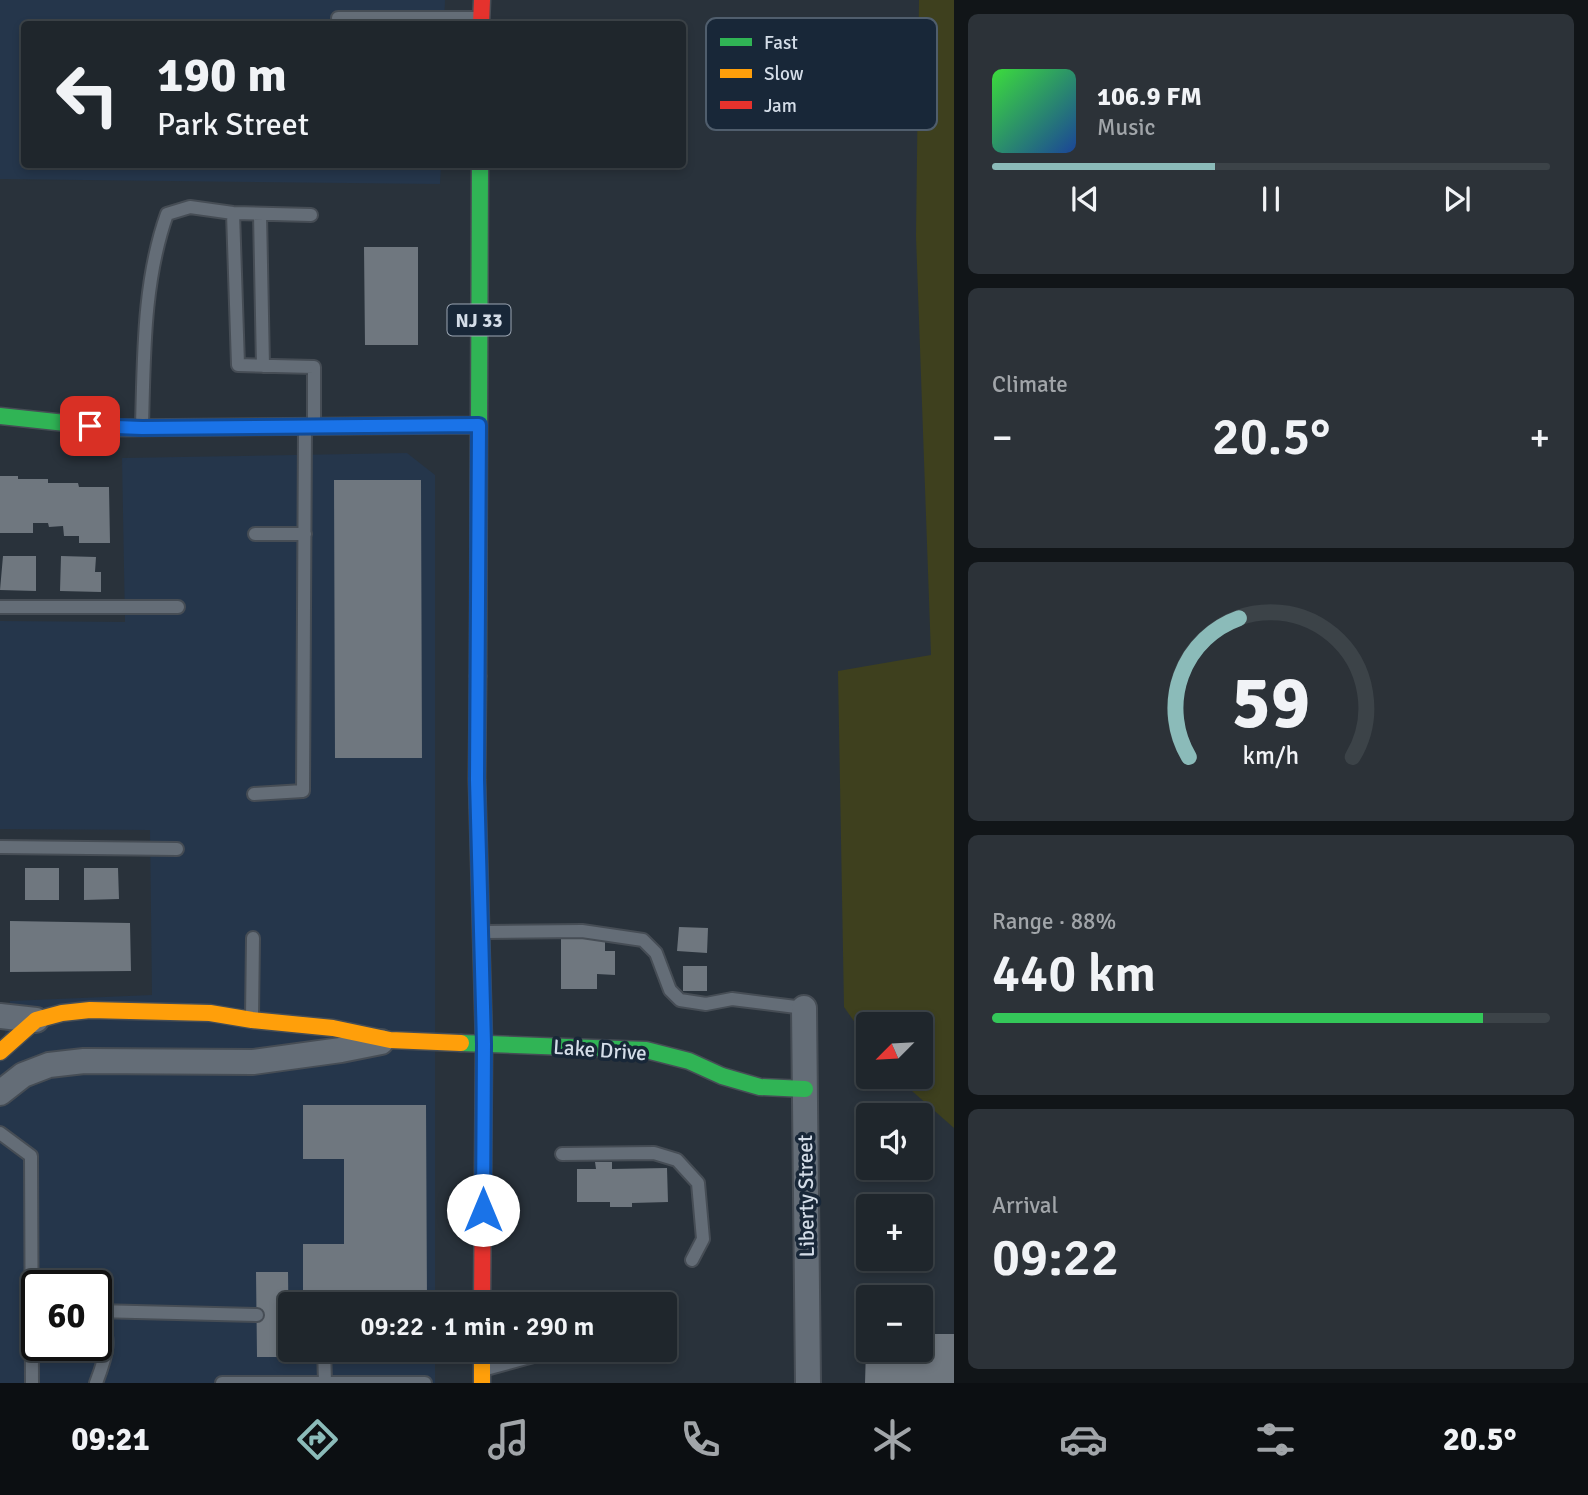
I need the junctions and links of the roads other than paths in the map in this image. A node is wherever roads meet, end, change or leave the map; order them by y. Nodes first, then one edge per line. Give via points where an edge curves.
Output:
1 (482, 0) edge
2 (338, 18) dead end
3 (481, 21) edge
4 (480, 168) edge
5 (233, 213) junction
6 (260, 214) junction
7 (311, 215) dead end
8 (263, 366) junction
9 (0, 416) edge
10 (479, 425) junction
11 (310, 427) junction
12 (142, 428) junction
13 (256, 534) dead end
14 (305, 534) junction
15 (0, 607) edge
16 (178, 607) dead end
17 (254, 794) dead end
18 (0, 848) edge
19 (177, 849) dead end
20 (481, 932) junction
21 (253, 938) dead end
22 (804, 1008) joint
23 (0, 1016) edge
24 (36, 1020) junction
25 (252, 1020) junction
26 (390, 1040) junction
27 (484, 1044) junction
28 (0, 1052) edge
29 (805, 1089) junction
30 (0, 1093) edge
31 (0, 1133) edge
32 (562, 1154) dead end
33 (692, 1260) dead end
34 (33, 1270) edge
35 (482, 1292) edge
36 (112, 1314) edge
37 (257, 1315) dead end
38 (33, 1361) edge
39 (102, 1361) edge
40 (324, 1362) edge
41 (522, 1362) edge
42 (482, 1376) edge
43 (325, 1382) edge
44 (32, 1383) edge
45 (96, 1383) edge
46 (222, 1383) edge
47 (425, 1383) edge
48 (808, 1383) edge

1 - 3 street
2 - 3 lane
4 - 10 street, NJ 33
5 - 6 lane
5 - 8 lane via 238,365
5 - 12 lane via 190,207 167,214 157,241 145,337
6 - 7 lane
6 - 8 lane
8 - 11 lane via 314,367
9 - 12 street
10 - 11 street
10 - 20 street, NJ 33
11 - 12 street
11 - 14 lane
13 - 14 lane
14 - 17 lane via 303,792
15 - 16 lane
18 - 19 lane
20 - 22 lane via 582,931 643,940 656,953 670,990 680,1000 706,1004 732,999
20 - 27 street, NJ 33
21 - 25 lane
22 - 29 street, Liberty Street
23 - 24 street
24 - 25 street, Lake Drive via 90,1010 210,1013
24 - 28 street, Lake Drive
25 - 26 street, Lake Drive via 332,1028
26 - 27 street, Lake Drive
26 - 30 street, Lake Drive via 253,1062 49,1065 23,1075
27 - 29 street, Lake Drive via 646,1050 760,1087
27 - 35 street, NJ 33
29 - 48 street, Liberty Street
31 - 34 lane via 31,1156
32 - 33 lane via 654,1153 677,1160 698,1183 703,1239
36 - 37 lane
38 - 44 lane
39 - 45 lane
40 - 43 lane
41 - 42 lane
43 - 46 lane
43 - 47 lane

